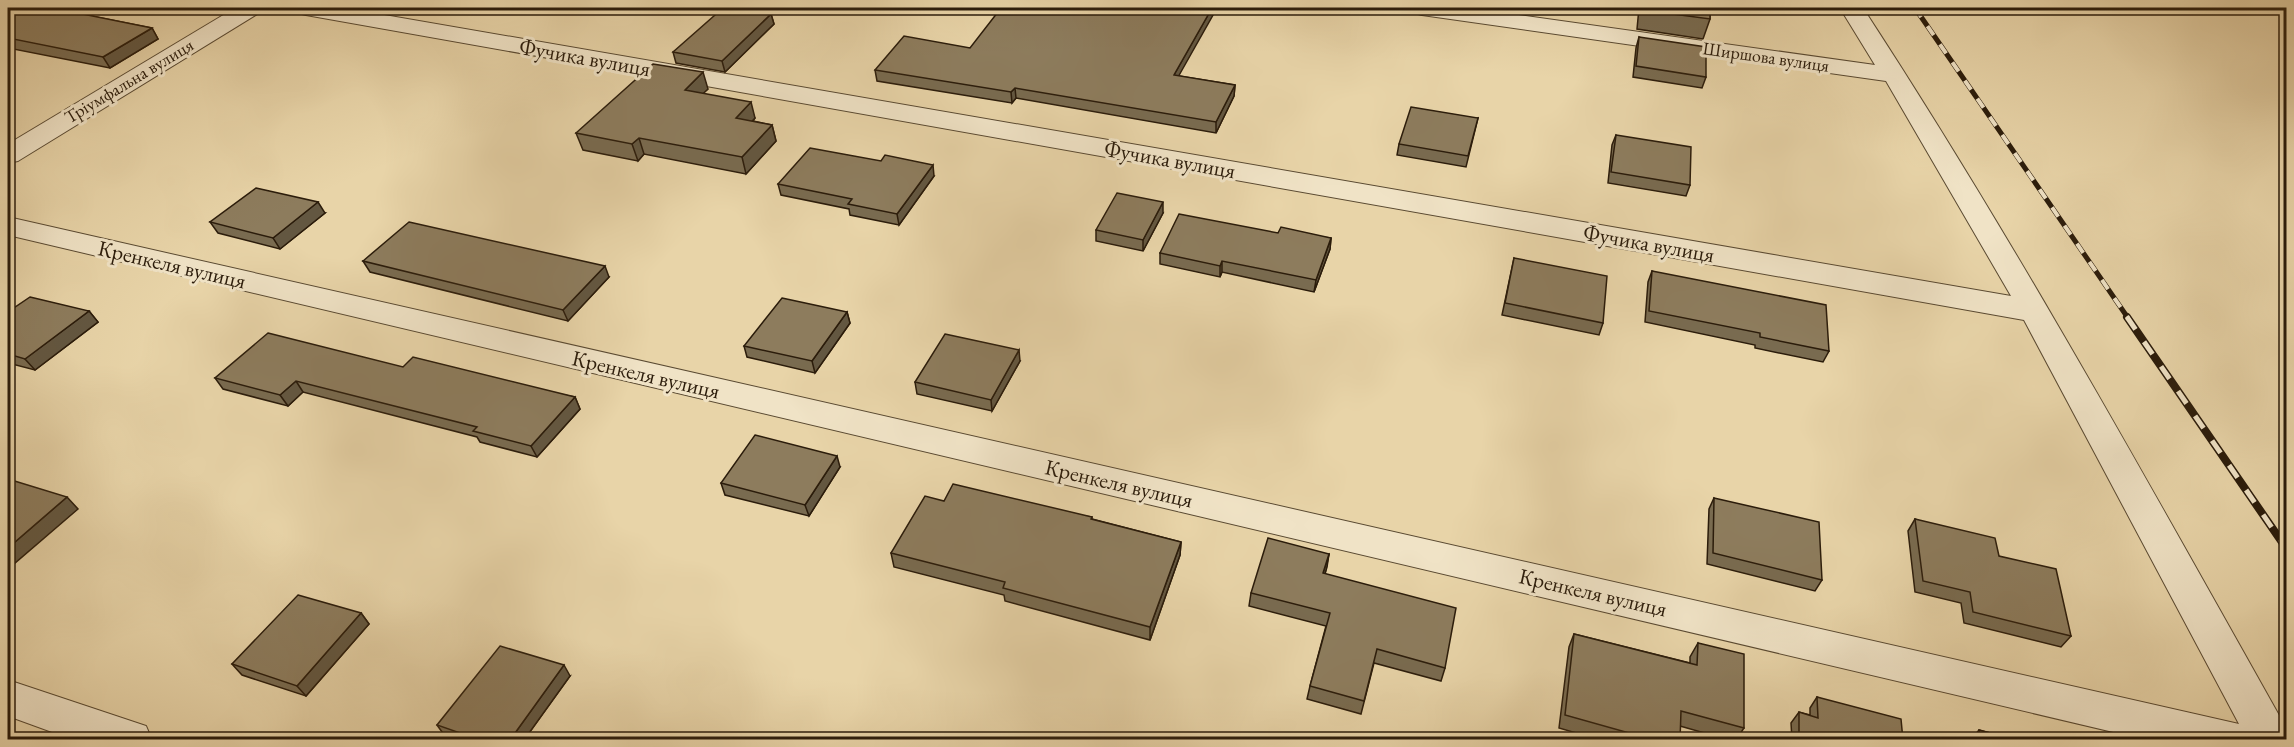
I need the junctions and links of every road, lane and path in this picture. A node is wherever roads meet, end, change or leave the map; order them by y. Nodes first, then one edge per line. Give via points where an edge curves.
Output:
1 (251, 8) edge
2 (306, 8) edge
3 (1422, 8) edge
4 (1852, 8) edge
5 (1896, 75) junction
6 (8, 156) edge
7 (8, 226) edge
8 (2034, 311) junction
9 (8, 698) edge
10 (131, 740) edge
11 (2231, 740) edge
12 (2270, 740) edge

1 - 6 street, Тріумфальна вулиця
2 - 8 street, Фучика вулиця
3 - 5 street, Ширшова вулиця
4 - 5 street
5 - 8 street
7 - 11 street, Кренкеля вулиця
8 - 12 street
9 - 10 street

